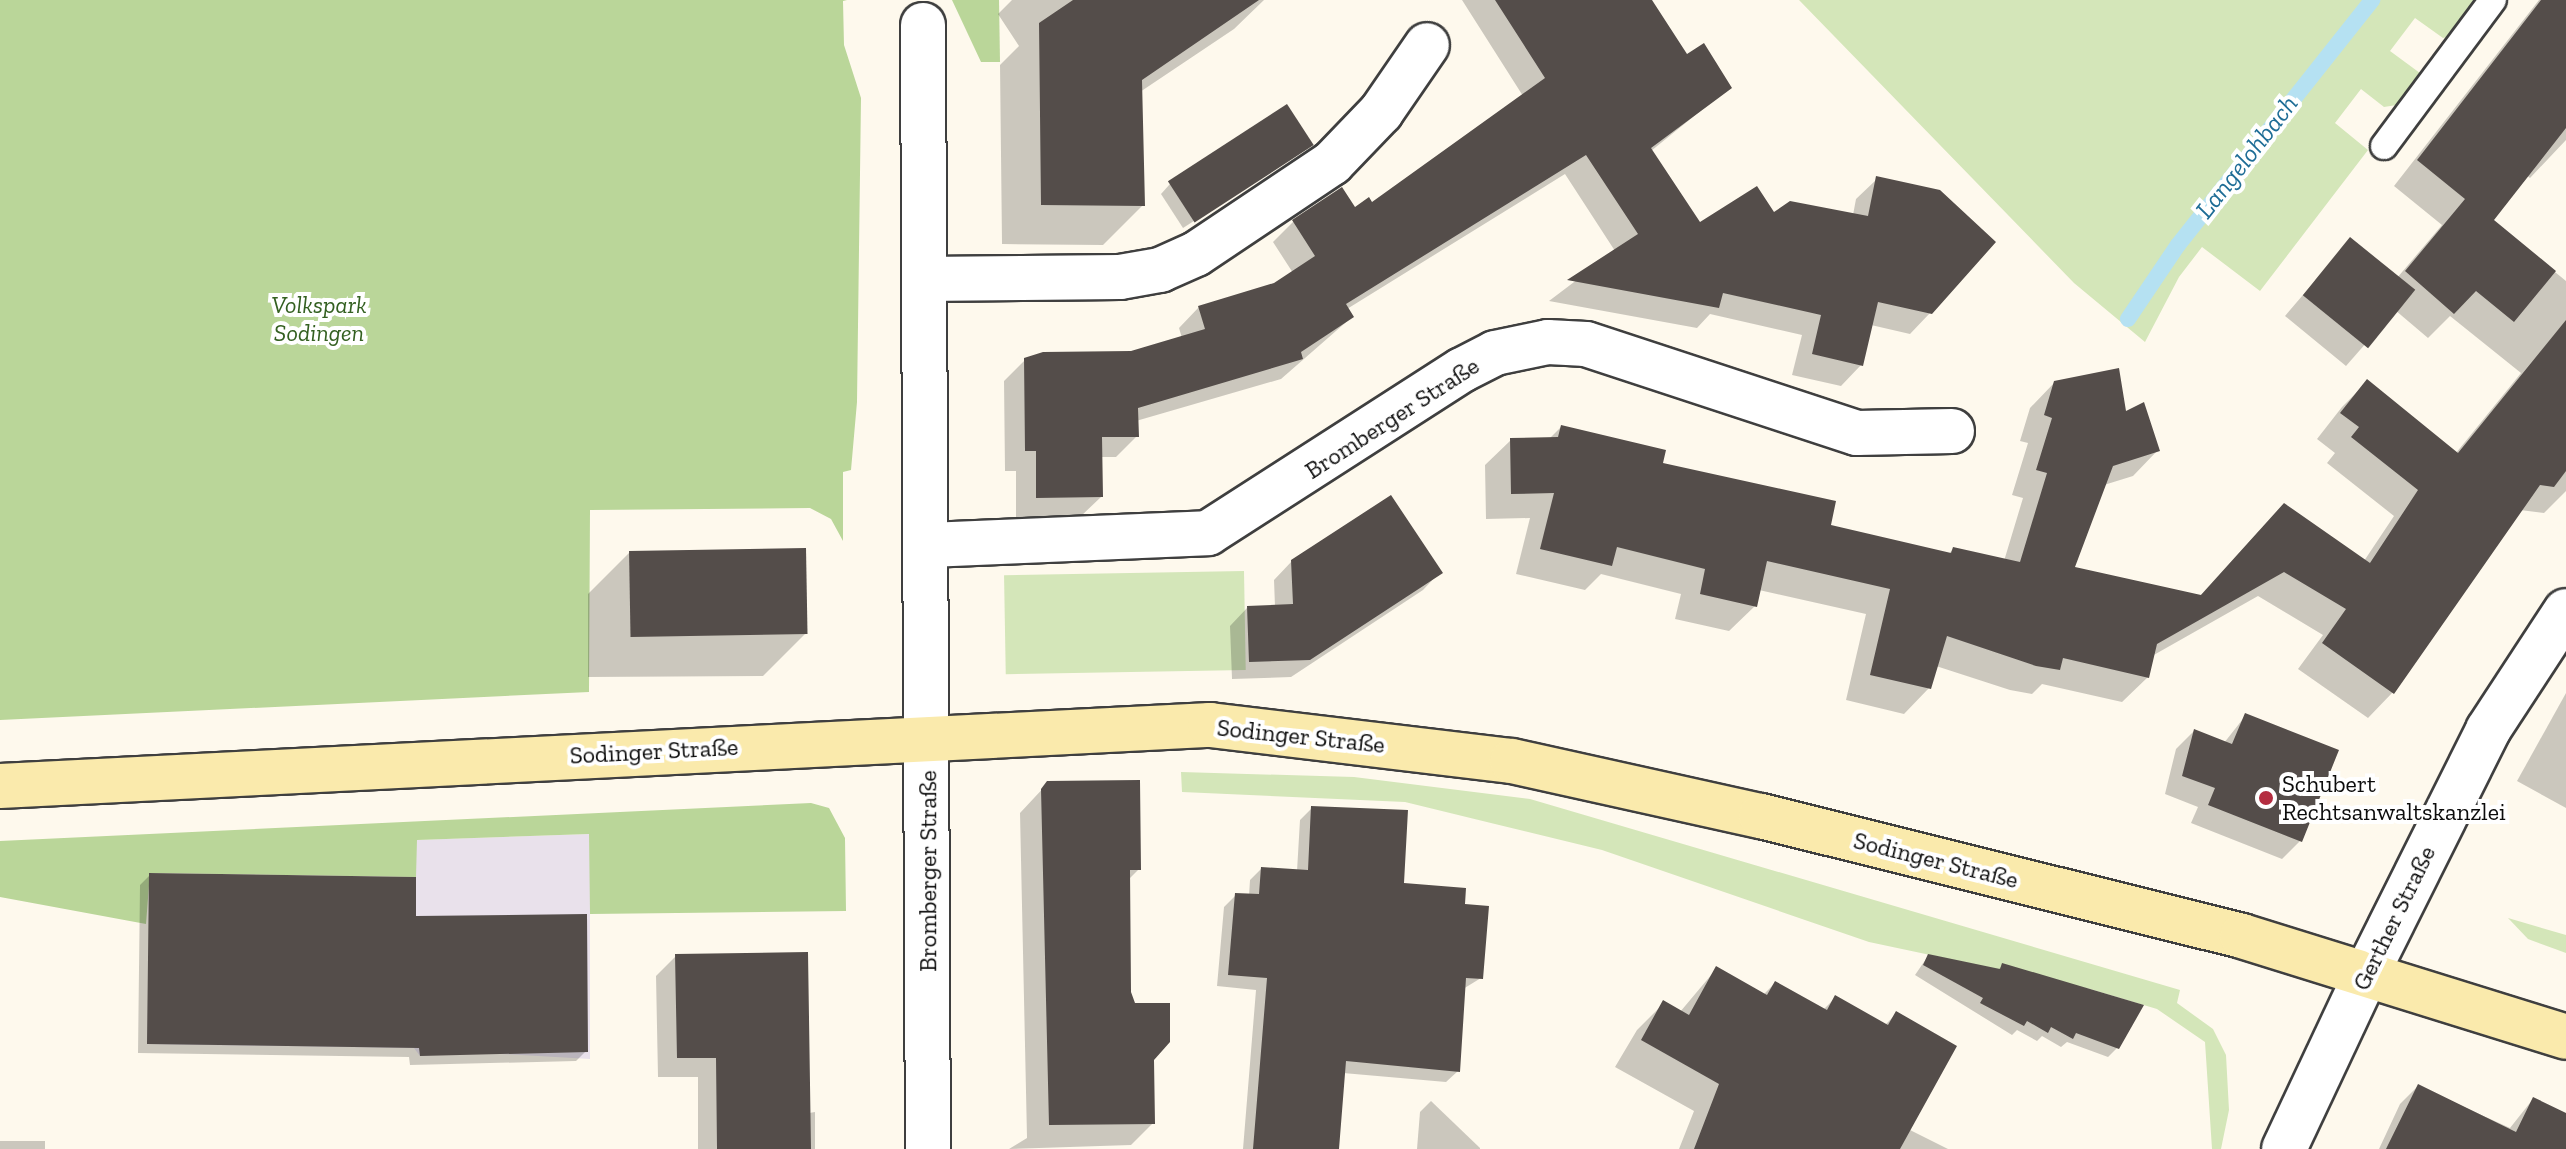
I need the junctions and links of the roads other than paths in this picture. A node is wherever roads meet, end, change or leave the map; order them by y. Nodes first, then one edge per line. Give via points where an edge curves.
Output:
1 (2493, 0) edge
2 (923, 13) edge
3 (1427, 45) dead end
4 (2384, 146) dead end
5 (924, 279) junction
6 (1952, 431) dead end
7 (927, 545) junction
8 (2566, 611) edge
9 (928, 741) junction
10 (0, 786) edge
11 (2365, 977) junction
12 (2566, 1037) edge
13 (928, 1149) edge
14 (2284, 1149) edge

1 - 4 lane
2 - 5 street, Bromberger Straße
3 - 5 street via 1381,112 1332,163 1196,254 1160,270 1120,277
5 - 7 street, Bromberger Straße
6 - 7 street, Bromberger Straße via 1857,433 1586,344 1548,342 1495,353 1462,370 1208,533
7 - 9 street, Bromberger Straße
8 - 11 street, Gerther Straße via 2488,730
9 - 10 main road, Sodinger Straße via 679,749
9 - 11 main road, Sodinger Straße via 1210,725 1512,761 1761,816 2198,925
9 - 13 street, Bromberger Straße
11 - 12 main road, Sodinger Straße
11 - 14 street, Gerther Straße

